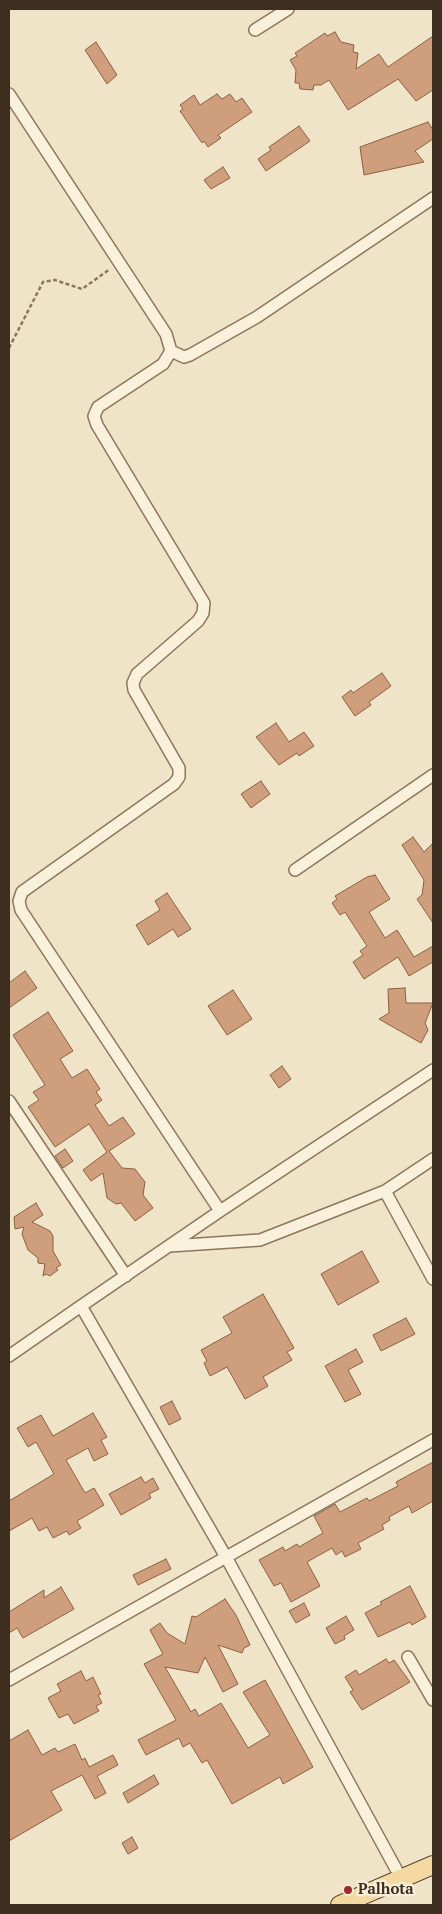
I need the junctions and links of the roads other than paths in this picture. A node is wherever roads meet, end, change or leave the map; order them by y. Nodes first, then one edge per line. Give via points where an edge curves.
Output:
1 (288, 9) edge
2 (256, 30) dead end
3 (9, 94) edge
4 (433, 198) edge
5 (171, 351) junction
6 (433, 775) edge
7 (295, 870) dead end
8 (433, 1070) edge
9 (9, 1101) edge
10 (433, 1159) edge
11 (385, 1191) junction
12 (220, 1211) junction
13 (168, 1246) junction
14 (126, 1276) junction
15 (433, 1279) edge
16 (81, 1306) junction
17 (9, 1356) edge
18 (433, 1440) edge
19 (226, 1557) junction
20 (408, 1657) dead end
21 (9, 1680) edge
22 (433, 1700) edge
23 (433, 1865) edge
24 (402, 1880) junction
25 (340, 1905) edge

1 - 2 street
3 - 5 street via 166,334
4 - 5 street via 257,317 190,355 184,357
5 - 12 street via 163,364 98,408 94,416 204,603 198,621 137,674 133,683 134,690 180,768 179,777 174,784 22,892 19,901
6 - 7 street
8 - 12 street
9 - 14 street
10 - 11 street
11 - 13 street via 260,1240
11 - 15 street
12 - 13 street
13 - 14 street
14 - 16 street
16 - 17 street
16 - 19 street
18 - 19 street
19 - 21 street
19 - 24 street
20 - 22 street
23 - 24 main road
24 - 25 main road

